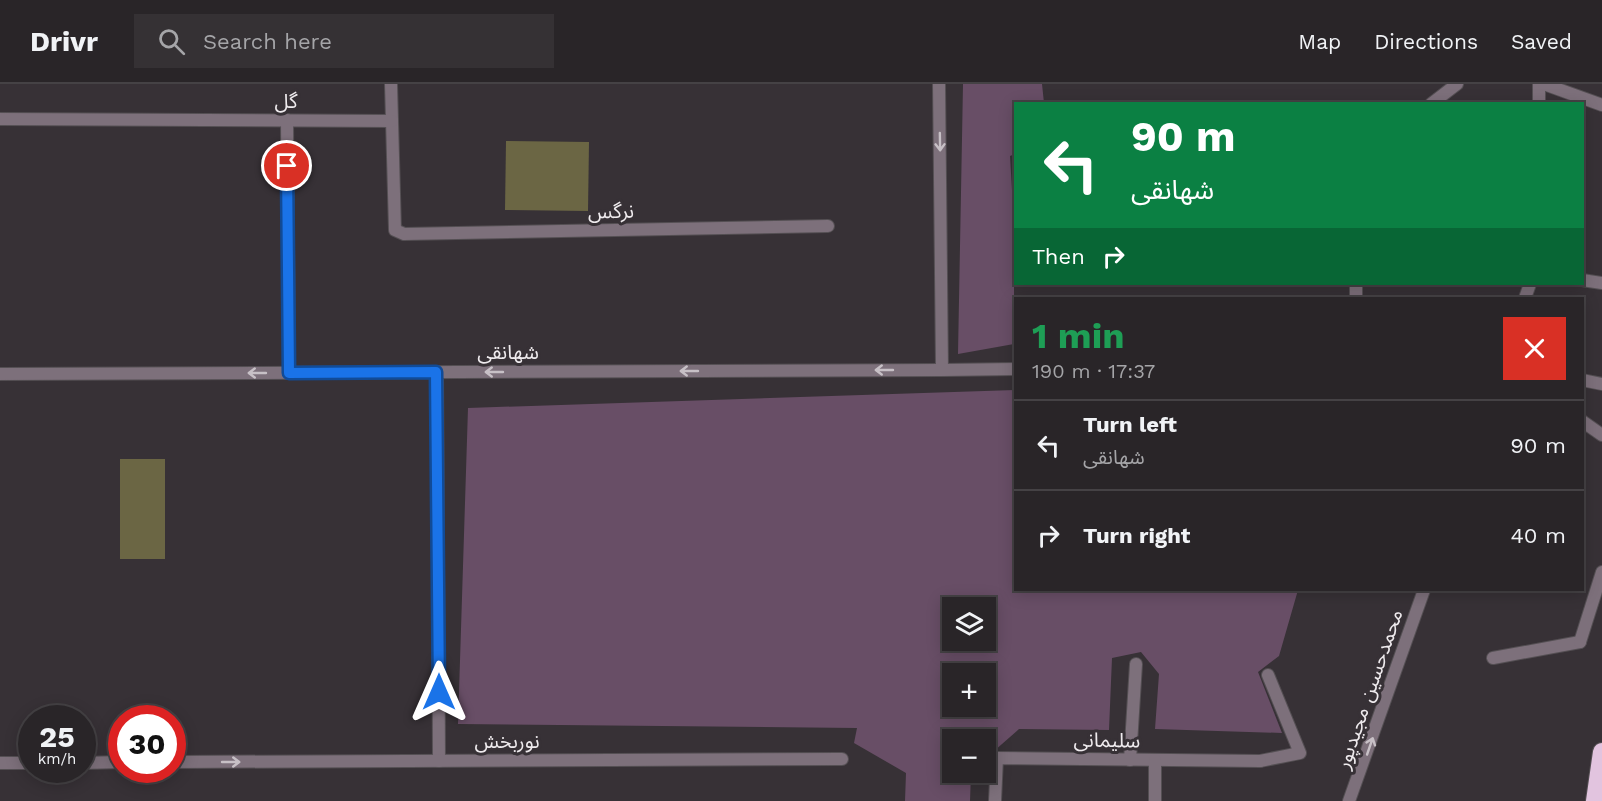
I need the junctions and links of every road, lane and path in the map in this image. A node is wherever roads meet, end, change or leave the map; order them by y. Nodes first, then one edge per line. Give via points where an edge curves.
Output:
1 (391, 84) edge
2 (939, 84) edge
3 (1457, 84) edge
4 (1539, 84) edge
5 (1544, 84) edge
6 (1434, 102) edge
7 (1539, 102) edge
8 (1602, 105) edge
9 (0, 119) edge
10 (287, 120) junction
11 (392, 121) junction
12 (828, 226) dead end
13 (1584, 280) edge
14 (1602, 283) edge
15 (1014, 369) edge
16 (942, 370) junction
17 (436, 372) junction
18 (289, 373) junction
19 (0, 374) edge
20 (1584, 380) edge
21 (1602, 384) edge
22 (1584, 422) edge
23 (1602, 435) edge
24 (1602, 572) edge
25 (1424, 591) edge
26 (1493, 658) dead end
27 (1136, 664) dead end
28 (1268, 675) dead end
29 (1602, 752) edge
30 (842, 759) dead end
31 (1130, 760) junction
32 (1155, 760) junction
33 (439, 761) junction
34 (186, 762) edge
35 (0, 763) edge
36 (18, 763) edge
37 (995, 801) edge
38 (1155, 801) edge
39 (1349, 801) edge
40 (1595, 801) edge

1 - 11 street
2 -> 16 street
3 - 6 street
4 - 7 street
5 - 8 street
9 - 10 street, گل
10 - 11 street, گل
10 - 18 street
11 - 12 street, نرگس via 396,230 404,234
13 - 14 street
15 - 16 street, شهانقی
16 -> 17 street, شهانقی
17 - 18 street, شهانقی
17 - 33 street
18 -> 19 street, شهانقی
20 - 21 street
22 - 23 street
24 - 26 street via 1580,642
39 -> 25 street, محمدحسین مجیدپور
27 - 31 street
28 - 32 street, سلیمانی via 1300,753 1260,761
29 - 40 highway
30 - 33 street, نوربخش
31 - 32 street, سلیمانی
31 - 37 street, سلیمانی via 997,758
32 - 38 street
34 -> 33 street, نوربخش
35 - 36 street

